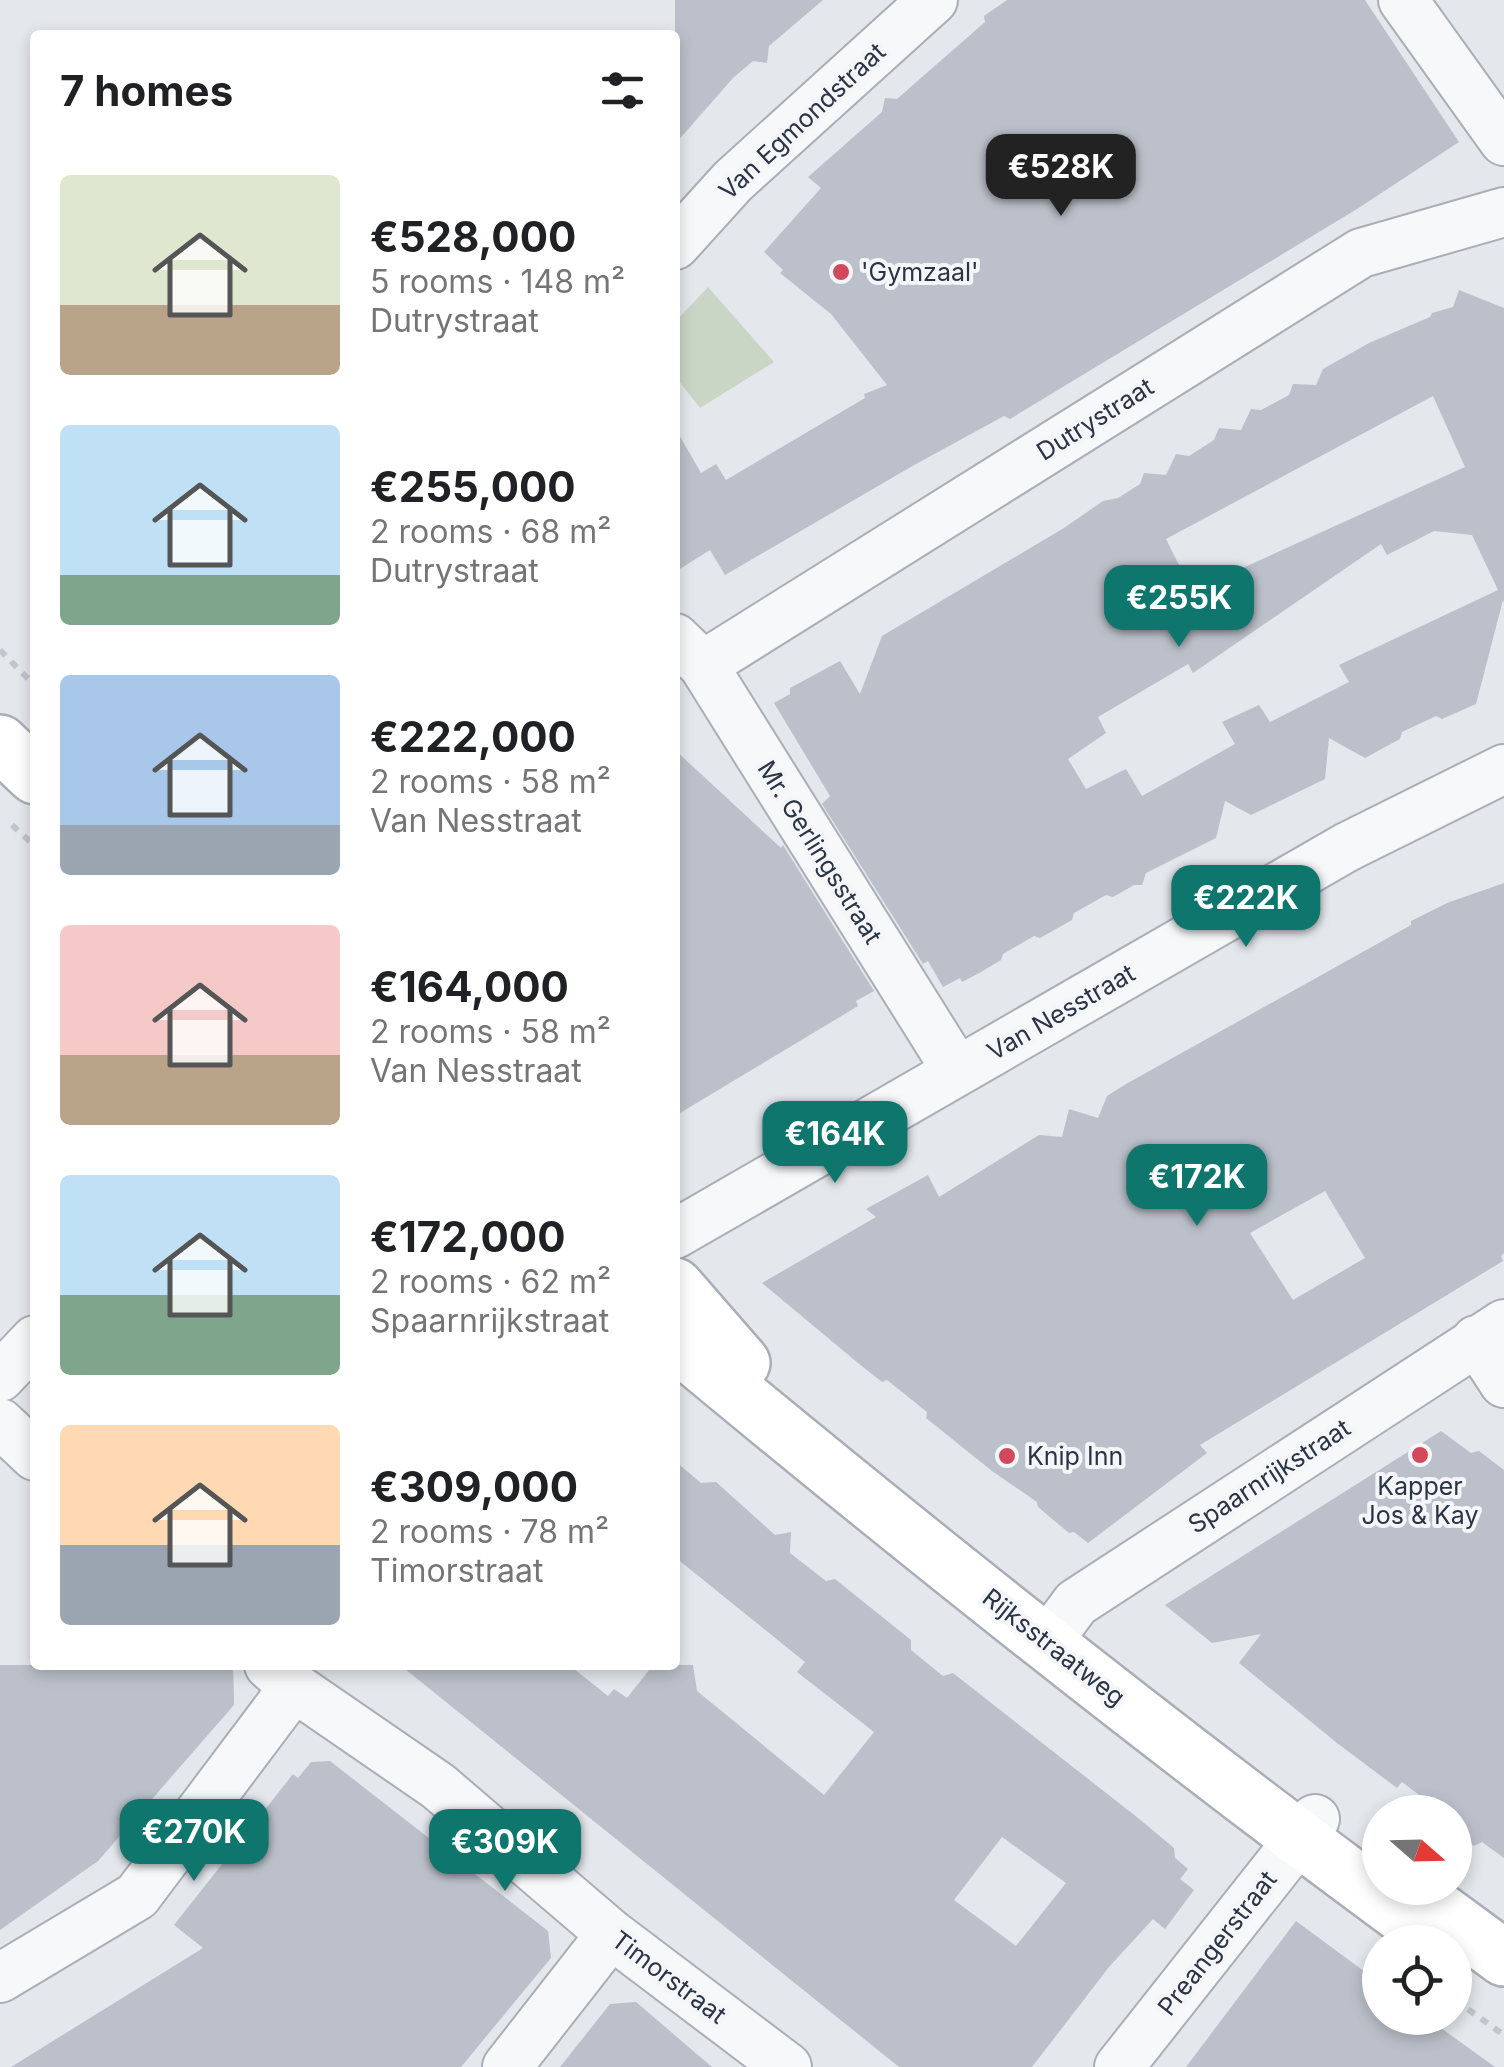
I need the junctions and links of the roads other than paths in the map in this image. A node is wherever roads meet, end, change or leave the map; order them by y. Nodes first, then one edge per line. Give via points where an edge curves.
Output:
1 (933, 0) edge
2 (1403, 0) edge
3 (1504, 141) edge
4 (1504, 212) edge
5 (680, 240) edge
6 (689, 652) edge
7 (0, 742) edge
8 (1504, 769) edge
9 (30, 771) edge
10 (957, 1072) junction
11 (680, 1231) edge
12 (680, 1292) edge
13 (1490, 1332) edge
14 (30, 1345) edge
15 (680, 1346) edge
16 (0, 1376) edge
17 (1504, 1383) edge
18 (0, 1423) edge
19 (30, 1451) edge
20 (1055, 1632) junction
21 (282, 1676) edge
22 (1306, 1829) junction
23 (1362, 1858) edge
24 (1431, 1905) edge
25 (1419, 1925) edge
26 (611, 1934) junction
27 (1504, 1958) edge
28 (1472, 1966) edge
29 (0, 1978) edge
30 (1504, 1990) edge
31 (507, 2067) edge
32 (787, 2067) edge
33 (1119, 2067) edge

1 - 5 street, Van Egmondstraat via 734,181
2 - 3 street
4 - 6 street, Dutrystraat via 1362,253
6 - 10 street, Mr. Gerlingsstraat
7 - 9 main road
8 - 10 street, Van Nesstraat via 1348,847
10 - 11 street, Van Nesstraat
12 - 20 main road, Rijksstraatweg via 742,1364
13 - 17 street
13 - 20 street, Spaarnrijkstraat via 1076,1602
14 - 16 street
15 - 20 main road, Rijksstraatweg
18 - 19 street
20 - 22 main road, Rijksstraatweg
21 - 26 street, Timorstraat via 438,1786
21 - 29 street via 137,1896
22 - 23 main road, Rijksstraatweg
22 - 25 main road, Rijksstraatweg
22 - 33 street, Preangerstraat
24 - 27 main road
26 - 31 street
26 - 32 street, Timorstraat
28 - 30 main road

